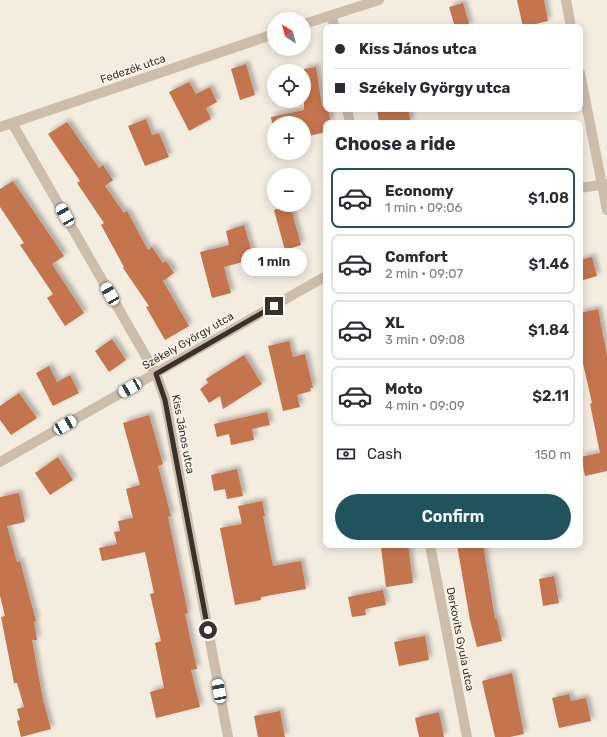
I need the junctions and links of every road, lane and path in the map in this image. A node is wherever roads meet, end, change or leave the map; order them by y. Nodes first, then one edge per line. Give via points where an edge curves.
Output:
1 (379, 0) edge
2 (566, 0) edge
3 (332, 15) junction
4 (311, 22) edge
5 (334, 24) edge
6 (570, 24) edge
7 (267, 36) edge
8 (583, 86) edge
9 (12, 123) junction
10 (0, 127) edge
11 (605, 184) edge
12 (583, 188) edge
13 (607, 210) edge
14 (323, 278) edge
15 (156, 374) junction
16 (0, 462) edge
17 (431, 548) edge
18 (228, 737) edge
19 (467, 737) edge

1 - 3 street
2 - 6 street
3 - 4 street
3 - 5 street
7 - 9 street, Fedezék utca
8 - 11 street
9 - 10 street, Fedezék utca
9 - 15 street, Kiss János utca
11 - 12 street
11 - 13 street
14 - 15 street, Székely György utca
15 - 16 street, Székely György utca
15 - 18 street, Kiss János utca via 165,400
17 - 19 street, Derkovits Gyula utca

